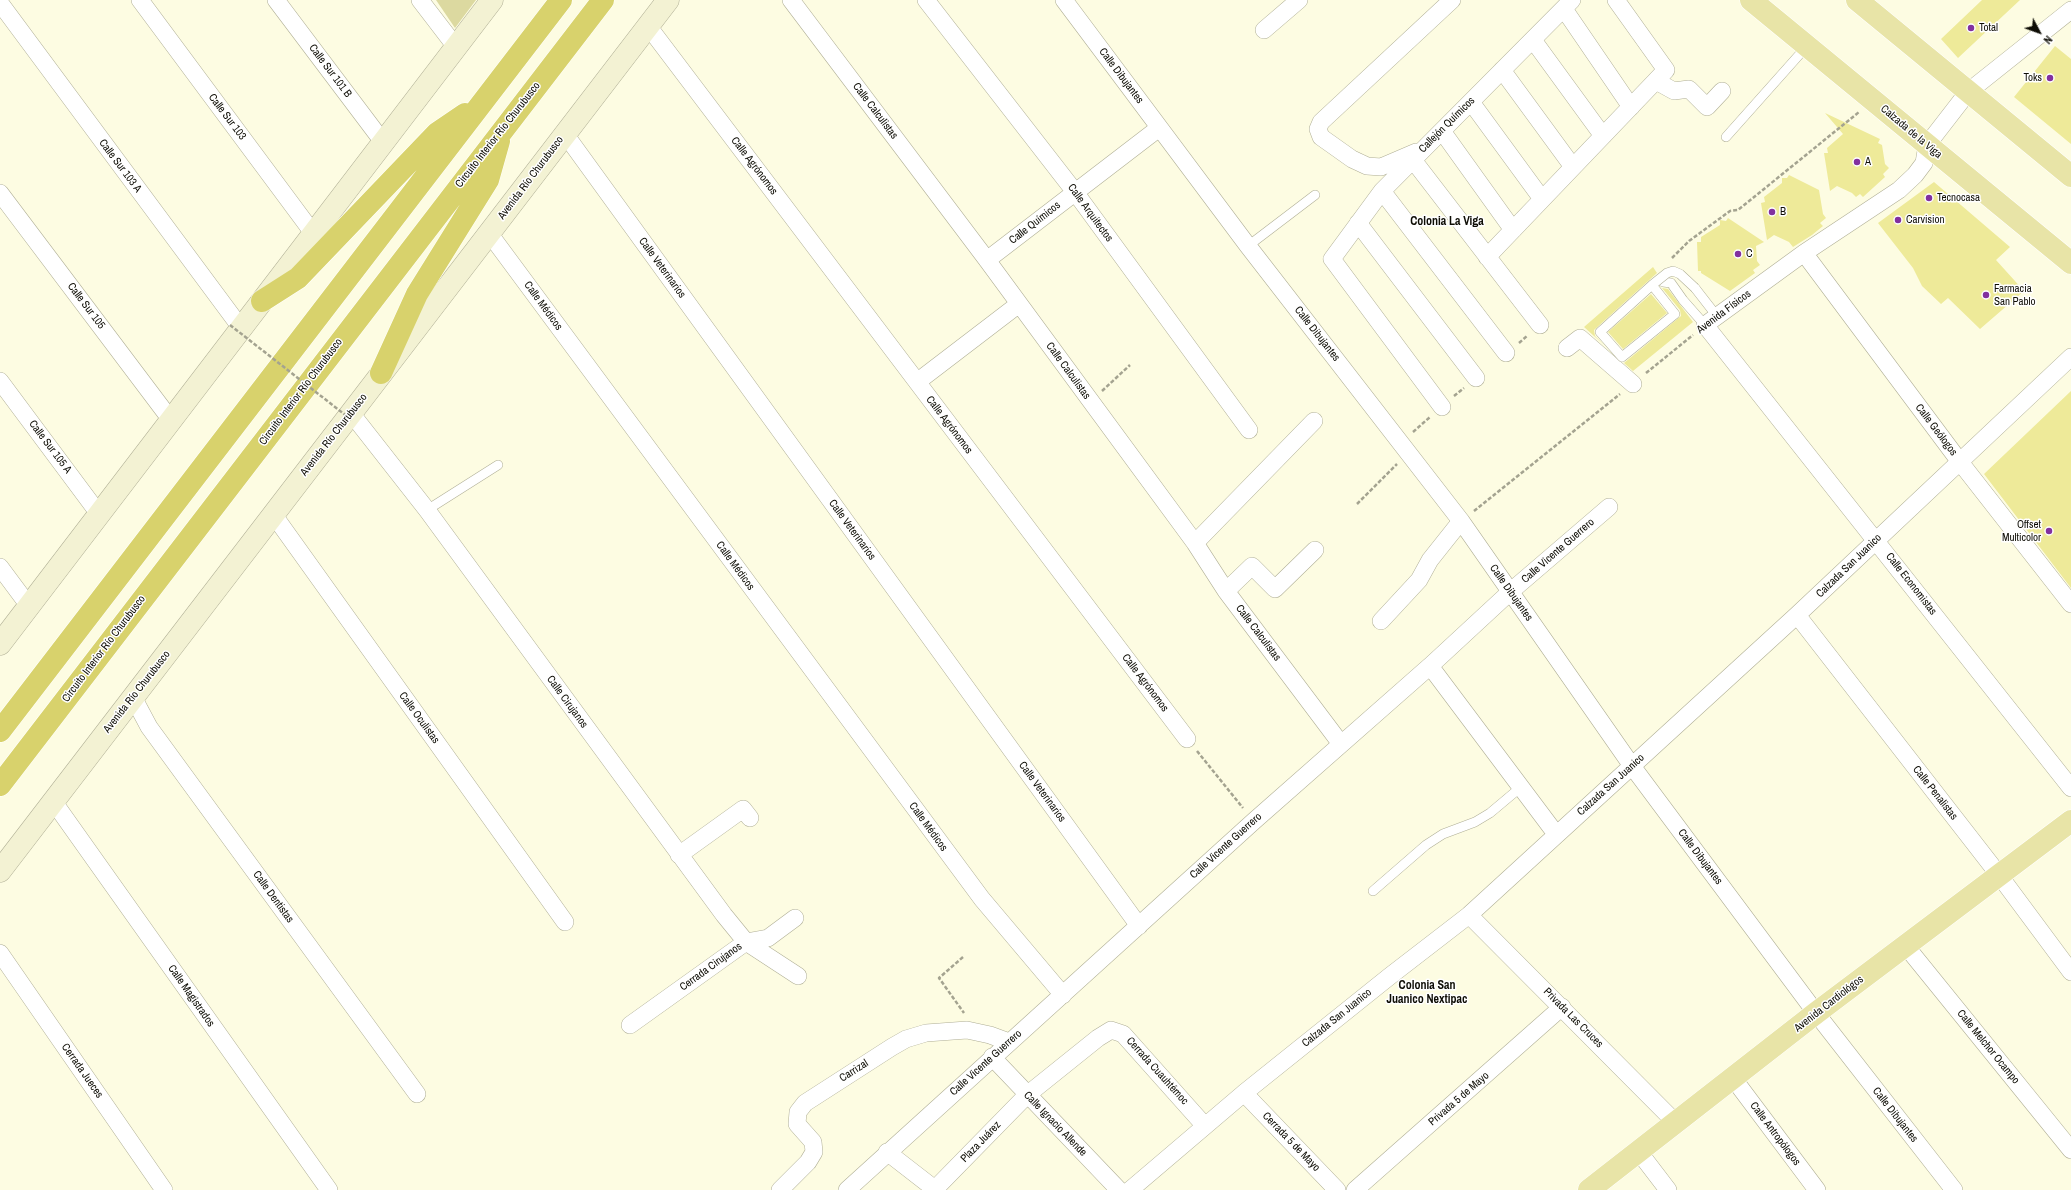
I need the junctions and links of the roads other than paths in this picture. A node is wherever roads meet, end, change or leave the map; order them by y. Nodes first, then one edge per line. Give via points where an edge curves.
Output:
1 (2, 0) edge
2 (140, 0) edge
3 (276, 0) edge
4 (420, 0) edge
5 (492, 0) edge
6 (561, 0) edge
7 (603, 0) edge
8 (668, 0) edge
9 (791, 0) edge
10 (926, 0) edge
11 (1064, 0) edge
12 (1299, 0) edge
13 (1452, 0) edge
14 (1616, 0) edge
15 (1751, 0) edge
16 (1857, 0) edge
17 (0, 2) edge
18 (1568, 4) edge
19 (2071, 10) edge
20 (648, 26) junction
21 (1264, 30) dead end
22 (1533, 40) junction
23 (1807, 46) junction
24 (456, 47) junction
25 (1502, 70) junction
26 (1656, 81) junction
27 (1722, 91) dead end
28 (1968, 92) junction
29 (1471, 102) junction
30 (480, 105) junction
31 (1631, 107) junction
32 (503, 128) junction
33 (1160, 128) junction
34 (1442, 131) junction
35 (565, 134) junction
36 (1603, 136) junction
37 (1726, 137) dead end
38 (383, 142) junction
39 (1927, 145) junction
40 (1425, 148) junction
41 (1413, 160) junction
42 (1573, 167) junction
43 (2071, 176) edge
44 (1382, 191) junction
45 (1075, 192) junction
46 (0, 193) edge
47 (1315, 195) dead end
48 (1542, 199) junction
49 (1358, 223) junction
50 (1513, 230) junction
51 (489, 233) junction
52 (313, 234) junction
53 (1248, 246) junction
54 (1804, 253) junction
55 (1487, 257) junction
56 (987, 260) junction
57 (2071, 263) edge
58 (1667, 282) road end
59 (1652, 286) junction
60 (262, 301) junction
61 (1019, 304) junction
62 (1711, 320) junction
63 (1540, 325) dead end
64 (236, 327) junction
65 (1567, 348) dead end
66 (1506, 353) dead end
67 (2071, 357) edge
68 (382, 373) junction
69 (1476, 378) dead end
70 (0, 381) edge
71 (917, 382) junction
72 (1633, 384) road end
73 (1442, 407) dead end
74 (352, 417) junction
75 (171, 420) junction
76 (1314, 421) dead end
77 (1249, 430) dead end
78 (1960, 462) junction
79 (498, 466) dead end
80 (1609, 507) dead end
81 (427, 510) junction
82 (99, 514) junction
83 (273, 514) junction
84 (1461, 521) junction
85 (1876, 540) junction
86 (1195, 543) junction
87 (1315, 550) dead end
88 (0, 567) edge
89 (1226, 591) junction
90 (1510, 592) junction
91 (2071, 604) edge
92 (29, 606) junction
93 (1797, 615) junction
94 (1381, 621) dead end
95 (0, 644) edge
96 (1430, 666) junction
97 (133, 697) junction
98 (0, 731) edge
99 (1187, 739) road end
100 (1341, 744) junction
101 (1632, 766) junction
102 (0, 785) edge
103 (1521, 787) junction
104 (2071, 788) edge
105 (53, 801) junction
106 (750, 818) dead end
107 (2071, 821) edge
108 (1556, 834) junction
109 (679, 855) junction
110 (0, 871) edge
111 (1999, 875) junction
112 (1373, 891) dead end
113 (1469, 915) junction
114 (796, 918) dead end
115 (564, 922) dead end
116 (1139, 926) junction
117 (746, 942) junction
118 (1905, 945) junction
119 (0, 953) edge
120 (2071, 972) edge
121 (798, 976) dead end
122 (1063, 995) junction
123 (1562, 1007) junction
124 (1816, 1013) junction
125 (630, 1025) dead end
126 (1009, 1042) junction
127 (992, 1057) junction
128 (1733, 1078) junction
129 (1244, 1093) junction
130 (417, 1094) dead end
131 (1028, 1095) junction
132 (1676, 1123) junction
133 (1205, 1126) junction
134 (2071, 1150) edge
135 (887, 1152) junction
136 (1639, 1152) junction
137 (164, 1190) edge
138 (329, 1190) edge
139 (780, 1190) edge
140 (847, 1190) edge
141 (936, 1190) edge
142 (1119, 1190) edge
143 (1130, 1190) edge
144 (1337, 1190) edge
145 (1355, 1190) edge
146 (1589, 1190) edge
147 (1668, 1190) edge
148 (1817, 1190) edge
149 (1954, 1190) edge

1 - 17 street
2 - 52 street, Calle Sur 103
3 - 38 street, Calle Sur 101 B
4 - 24 street
5 - 24 main road
6 - 30 highway
7 - 32 highway, Circuito Interior Río Churubusco
8 - 20 main road, Avenida Río Churubusco
9 - 56 street, Calle Calculistas
10 - 45 street, Calle Arquitectos
11 - 33 street, Calle Dibujantes
12 - 21 street
13 - 40 street via 1321,122 1318,129 1321,137 1352,159 1367,166 1381,167
14 - 26 street via 1666,70
15 - 23 main road, Calzada de la Viga
16 - 28 main road
17 - 64 street, Calle Sur 103 A
18 - 22 street, Callejón Químicos
18 - 31 street
19 - 28 street, Avenida Físicos
20 - 35 main road, Avenida Río Churubusco
20 - 71 street, Calle Agrónomos
22 - 25 street, Callejón Químicos
22 - 36 street
23 - 37 lane
23 - 39 main road, Calzada de la Viga
24 - 38 main road
25 - 29 street, Callejón Químicos
25 - 42 street
26 - 27 street via 1674,91 1689,89 1707,107
26 - 31 street
28 - 39 street, Avenida Físicos
28 - 43 main road
29 - 34 street, Callejón Químicos
29 - 48 street
30 - 60 highway via 437,133 298,278
30 - 98 highway
31 - 36 street
32 - 68 highway via 488,180 417,294
32 - 102 highway, Circuito Interior Río Churubusco
33 - 45 street, Calle Químicos
33 - 53 street, Calle Dibujantes
34 - 40 street, Callejón Químicos
34 - 50 street
35 - 51 main road, Avenida Río Churubusco
35 - 116 street, Calle Veterinarios
36 - 42 street
38 - 52 main road
39 - 54 street, Avenida Físicos via 1924,162 1899,190
39 - 57 main road, Calzada de la Viga
40 - 41 street, Callejón Químicos
41 - 44 street, Callejón Químicos
41 - 55 street
42 - 48 street
44 - 49 street, Callejón Químicos
44 - 66 street
45 - 56 street, Calle Químicos
45 - 77 street, Calle Arquitectos
46 - 75 street, Calle Sur 105
47 - 53 lane
48 - 50 street
49 - 69 street
49 - 73 street, Callejón Químicos via 1332,259
50 - 55 street
51 - 68 main road, Avenida Río Churubusco
51 - 122 street, Calle Médicos via 982,900
52 - 60 main road
53 - 84 street, Calle Dibujantes
54 - 62 street, Avenida Físicos
54 - 78 street, Calle Geólogos
55 - 63 street
56 - 61 street, Calle Calculistas
58 - 62 lane via 1683,304
59 - 59 lane, bridge via 1600,332 1622,357 1675,314
59 - 62 lane, bridge via 1667,272 1680,274 1695,288
60 - 64 main road
61 - 71 street
61 - 86 street, Calle Calculistas
62 - 85 street, Calle Economistas
64 - 75 main road
65 - 72 street via 1580,338
67 - 78 street, Calzada San Juanico
68 - 74 main road, Avenida Río Churubusco
70 - 82 street, Calle Sur 105 A
71 - 99 street, Calle Agrónomos
74 - 81 street, Calle Cirujanos
74 - 83 main road, Avenida Río Churubusco
75 - 82 main road
76 - 86 street
78 - 85 street, Calzada San Juanico
78 - 91 street, Calle Geólogos
79 - 81 lane
80 - 90 street, Calle Vicente Guerrero
81 - 109 street, Calle Cirujanos
82 - 92 main road
83 - 97 main road, Avenida Río Churubusco
83 - 115 street, Calle Oculistas
84 - 90 street, Calle Dibujantes
84 - 94 street via 1430,560 1419,580
85 - 93 street, Calzada San Juanico
85 - 104 street, Calle Economistas
86 - 89 street, Calle Calculistas
87 - 89 street via 1275,589 1252,566
88 - 92 street
89 - 100 street, Calle Calculistas
90 - 96 street, Calle Vicente Guerrero
90 - 101 street, Calle Dibujantes
92 - 95 main road
93 - 101 street, Calzada San Juanico
93 - 111 street, Calle Penalistas
96 - 100 street, Calle Vicente Guerrero
96 - 103 street
97 - 105 main road, Avenida Río Churubusco
97 - 130 street, Calle Dentistas via 149,727
100 - 116 street, Calle Vicente Guerrero
101 - 108 street, Calzada San Juanico
101 - 124 street, Calle Dibujantes
103 - 108 street
103 - 112 lane via 1480,819 1443,834 1426,845
105 - 110 main road, Avenida Río Churubusco
105 - 138 street, Calle Magistrados
106 - 109 street via 743,809
107 - 111 main road, Avenida Cardiológos
108 - 113 street, Calzada San Juanico
109 - 117 street, Calle Cirujanos
111 - 118 main road, Avenida Cardiológos
111 - 120 street, Calle Penalistas
113 - 123 street, Privada Las Cruces
113 - 129 street, Calzada San Juanico
114 - 117 street, Cerrada Cirujanos via 768,938
116 - 122 street, Calle Vicente Guerrero
117 - 121 street, Calle Cirujanos
117 - 125 street, Cerrada Cirujanos
118 - 124 main road, Avenida Cardiológos
118 - 134 street, Calle Melchor Ocampo
119 - 137 street, Cerrada Jueces
122 - 126 street, Calle Vicente Guerrero
123 - 132 street, Privada Las Cruces
123 - 145 street, Privada 5 de Mayo
124 - 128 main road, Avenida Cardiológos
124 - 149 street, Calle Dibujantes
126 - 127 street, Calle Vicente Guerrero
126 - 139 street, Carrizal via 967,1030 926,1033 906,1039 805,1103 798,1112 797,1124 813,1142 814,1152 808,1162
127 - 131 street, Calle Ignacio Allende
127 - 135 street, Calle Vicente Guerrero
128 - 132 main road, Avenida Cardiológos
128 - 148 street, Calle Antropólogos
129 - 133 street, Calzada San Juanico
129 - 144 street, Cerrada 5 de Mayo
131 - 133 street, Cerrada Cuauhtémoc via 1111,1030 1123,1034
131 - 141 street, Plaza Juárez
131 - 142 street, Calle Ignacio Allende
132 - 136 main road, Avenida Cardiológos
133 - 143 street, Calzada San Juanico
135 - 140 street, Calle Vicente Guerrero
135 - 141 street
136 - 146 main road, Avenida Cardiológos
136 - 147 street

